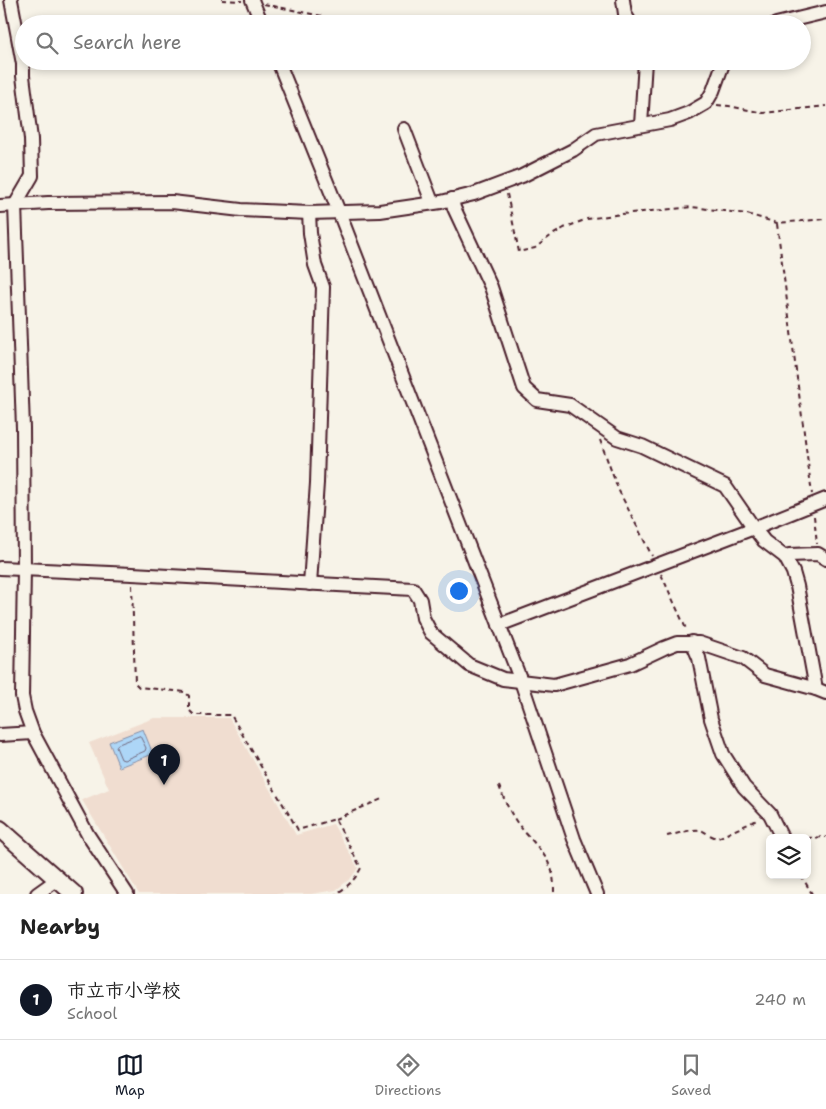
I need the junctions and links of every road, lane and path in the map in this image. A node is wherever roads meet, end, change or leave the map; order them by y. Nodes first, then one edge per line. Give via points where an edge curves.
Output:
1 (11, 0) edge
2 (222, 0) edge
3 (623, 0) edge
4 (253, 1) edge
5 (826, 12) edge
6 (258, 15) edge
7 (318, 15) edge
8 (626, 15) edge
9 (811, 16) edge
10 (15, 21) edge
11 (23, 70) edge
12 (282, 70) edge
13 (644, 70) edge
14 (721, 70) edge
15 (706, 104) junction
16 (826, 106) edge
17 (641, 125) junction
18 (404, 129) dead end
19 (504, 182) junction
20 (452, 199) junction
21 (432, 202) junction
22 (15, 205) junction
23 (0, 206) edge
24 (340, 212) junction
25 (309, 214) junction
26 (826, 219) edge
27 (776, 223) junction
28 (593, 422) junction
29 (826, 499) edge
30 (813, 504) junction
31 (754, 528) junction
32 (822, 556) edge
33 (785, 557) junction
34 (657, 565) junction
35 (0, 568) edge
36 (24, 569) junction
37 (132, 574) junction
38 (310, 584) junction
39 (499, 625) junction
40 (692, 642) junction
41 (521, 681) junction
42 (821, 691) edge
43 (33, 733) junction
44 (0, 735) edge
45 (498, 786) dead end
46 (382, 798) dead end
47 (770, 814) junction
48 (335, 819) junction
49 (0, 829) edge
50 (780, 834) edge
51 (667, 836) dead end
52 (826, 837) edge
53 (811, 838) edge
54 (803, 879) edge
55 (58, 880) junction
56 (37, 894) edge
57 (74, 894) edge
58 (127, 894) edge
59 (336, 894) edge
60 (554, 894) edge
61 (597, 894) edge
62 (812, 894) edge

1 - 10 street
2 - 4 path
3 - 8 street
4 - 6 street
4 - 7 path
5 - 9 street
11 - 22 street via 32,176
12 - 24 street
13 - 17 street
14 - 15 street
15 - 16 path via 762,113
15 - 17 street via 670,120
17 - 19 street via 596,134 573,150
18 - 21 street
19 - 20 street
19 - 27 path via 519,252 535,248 564,228 587,219 622,214 692,207 748,214
20 - 21 street
20 - 28 street via 491,287 524,388 537,400 570,405
21 - 24 street via 380,211
22 - 23 street
22 - 25 street via 172,202
22 - 36 street
24 - 25 street
24 - 39 street
25 - 38 street via 315,265 323,288 317,483
26 - 27 path
27 - 30 path
28 - 31 street via 617,438 642,446 725,486
28 - 34 path via 618,489
29 - 30 street
30 - 31 street
30 - 32 path
31 - 33 street via 764,541
31 - 34 street
32 - 33 street
33 - 42 street via 797,586
34 - 39 street
34 - 40 path
35 - 36 street
36 - 37 street
36 - 43 street via 22,696
37 - 38 street
37 - 48 path via 135,682 139,687 185,692 189,696 189,710 194,715 231,715 298,830
38 - 41 street via 414,589 420,600 422,618 431,633 469,665 497,677
39 - 41 street
40 - 41 street via 677,643 630,664 554,685
40 - 42 street via 744,658 765,675
40 - 47 street via 723,754 744,787
41 - 61 street via 574,839
43 - 44 street
43 - 58 street via 88,835
45 - 60 path via 518,823 550,864
46 - 48 path
47 - 50 street
47 - 51 path via 718,838 701,830
48 - 59 path via 361,868 356,878
49 - 55 main road
52 - 53 path
54 - 62 path
55 - 56 street
55 - 57 main road

